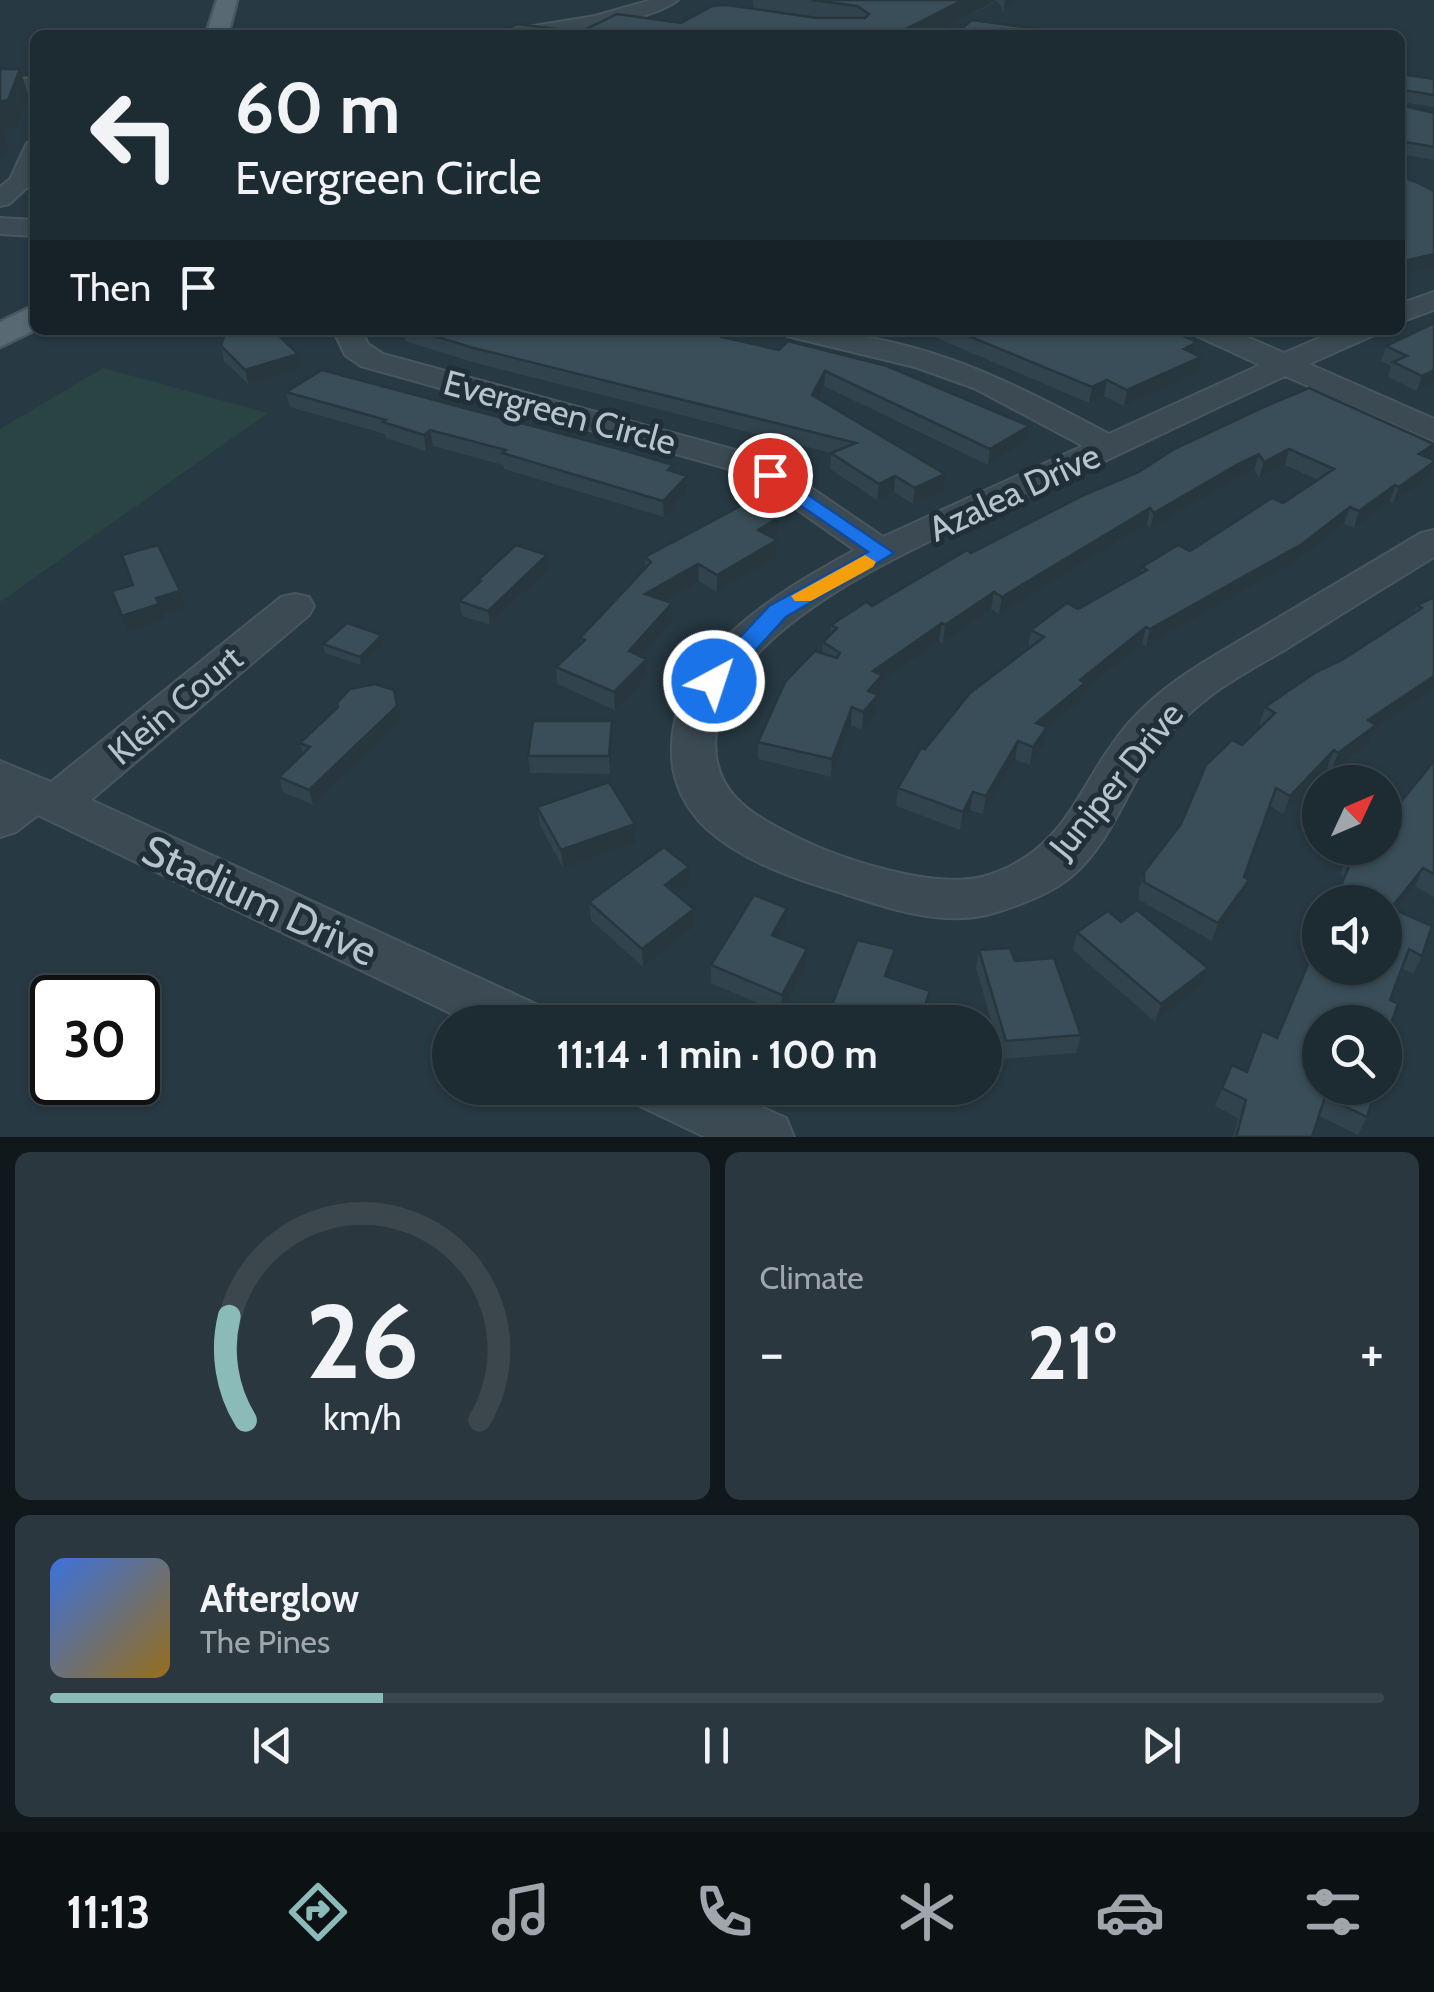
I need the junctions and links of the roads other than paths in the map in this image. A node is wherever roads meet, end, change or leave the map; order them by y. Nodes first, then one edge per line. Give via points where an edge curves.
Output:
1 (227, 0) edge
2 (670, 0) edge
3 (218, 30) edge
4 (540, 30) edge
5 (30, 84) edge
6 (0, 86) edge
7 (29, 140) edge
8 (0, 200) edge
9 (0, 226) edge
10 (30, 228) edge
11 (1434, 300) edge
12 (1405, 312) edge
13 (30, 318) edge
14 (349, 335) edge
15 (818, 335) edge
16 (1218, 335) edge
17 (1351, 335) edge
18 (0, 337) edge
19 (1284, 364) junction
20 (1434, 431) edge
21 (1109, 447) junction
22 (1434, 541) edge
23 (883, 553) junction
24 (295, 606) dead end
25 (22, 799) edge
26 (826, 870) joint
27 (483, 1005) edge
28 (696, 1105) edge
29 (765, 1137) edge

1 - 3 main road
2 - 4 street
5 - 6 street
7 - 8 street via 20,183
9 - 10 street
11 - 12 street
13 - 18 main road
14 - 23 street, Evergreen Circle via 355,349 372,360 738,461 770,475
15 - 21 street via 985,381
16 - 19 street
17 - 19 street, Azalea Drive
19 - 20 street
19 - 21 street, Azalea Drive
21 - 23 street, Azalea Drive
22 - 26 street, Juniper Drive via 1194,686 1133,748 1090,824 1038,874 979,898 907,893
23 - 26 street, Azalea Drive via 777,612 714,681 695,724 693,757 705,796 736,827
24 - 25 street, Klein Court
25 - 27 street, Stadium Drive
28 - 29 street

